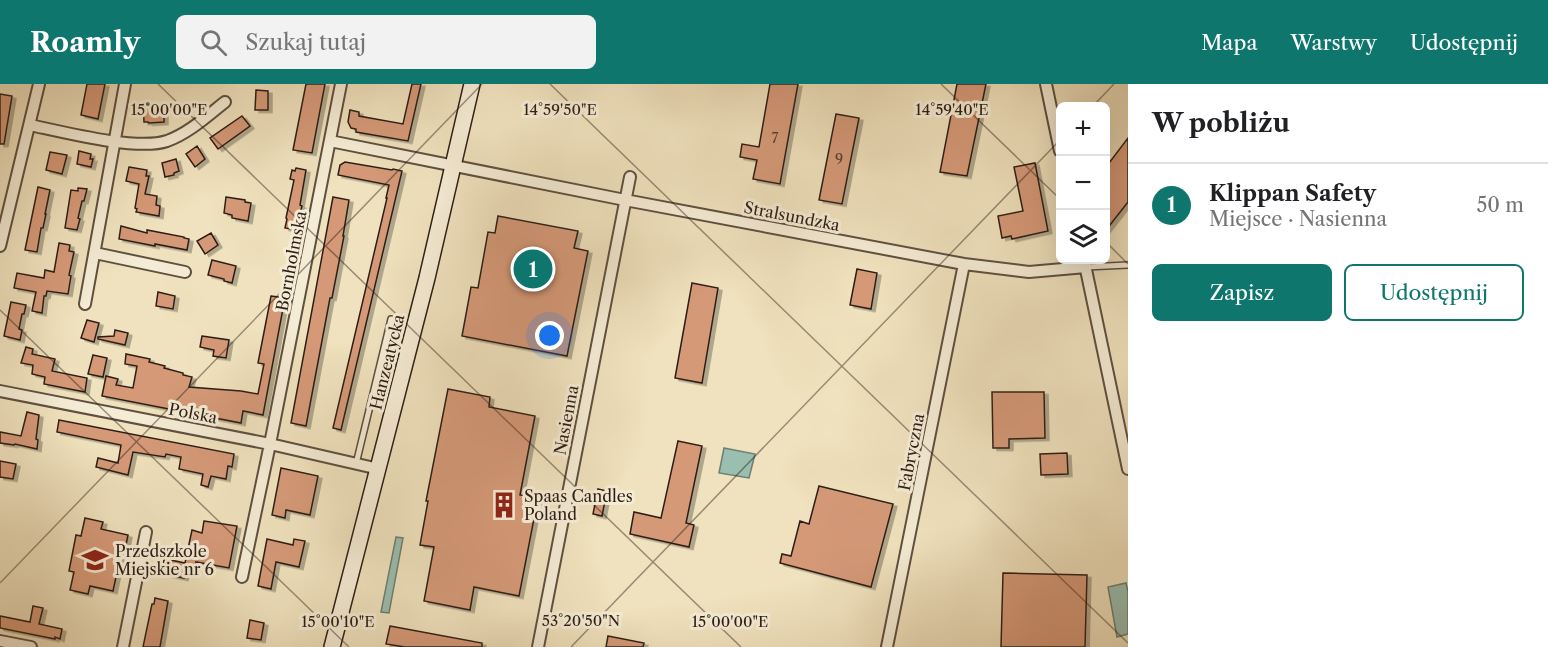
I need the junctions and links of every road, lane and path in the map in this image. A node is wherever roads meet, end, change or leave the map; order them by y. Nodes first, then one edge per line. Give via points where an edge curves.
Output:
1 (39, 84) edge
2 (125, 84) edge
3 (341, 84) edge
4 (472, 84) edge
5 (1046, 84) edge
6 (225, 102) dead end
7 (30, 125) junction
8 (1056, 132) edge
9 (330, 141) junction
10 (115, 142) junction
11 (453, 166) junction
12 (630, 177) dead end
13 (625, 200) junction
14 (0, 246) edge
15 (95, 253) junction
16 (964, 264) junction
17 (1079, 264) edge
18 (1085, 264) edge
19 (1110, 264) edge
20 (1128, 264) edge
21 (185, 272) dead end
22 (85, 304) dead end
23 (391, 319) dead end
24 (0, 391) edge
25 (270, 444) junction
26 (356, 464) junction
27 (378, 469) junction
28 (1128, 470) edge
29 (146, 532) dead end
30 (242, 577) dead end
31 (0, 641) edge
32 (31, 647) edge
33 (123, 647) edge
34 (332, 647) edge
35 (538, 647) edge
36 (887, 647) edge

1 - 7 street
2 - 10 street
3 - 9 street, Bornholmska
4 - 11 street, Hanzeatycka
5 - 8 street
6 - 10 street via 188,131 165,142
7 - 10 street
7 - 14 street
9 - 11 street, Stralsundzka
9 - 25 street, Bornholmska
10 - 15 street
11 - 13 street, Stralsundzka
11 - 27 street, Hanzeatycka
12 - 13 street, Nasienna
13 - 16 street, Stralsundzka
13 - 35 street, Nasienna
15 - 21 street
15 - 22 street
16 - 17 street, Stralsundzka via 1029,272
16 - 36 street, Fabryczna
18 - 28 street
19 - 20 lane, Stralsundzka
23 - 26 lane
24 - 25 street, Polska
25 - 26 street, Polska
25 - 30 street, Bornholmska
26 - 27 street, Polska
27 - 34 street, Hanzeatycka
29 - 33 street
31 - 32 street

